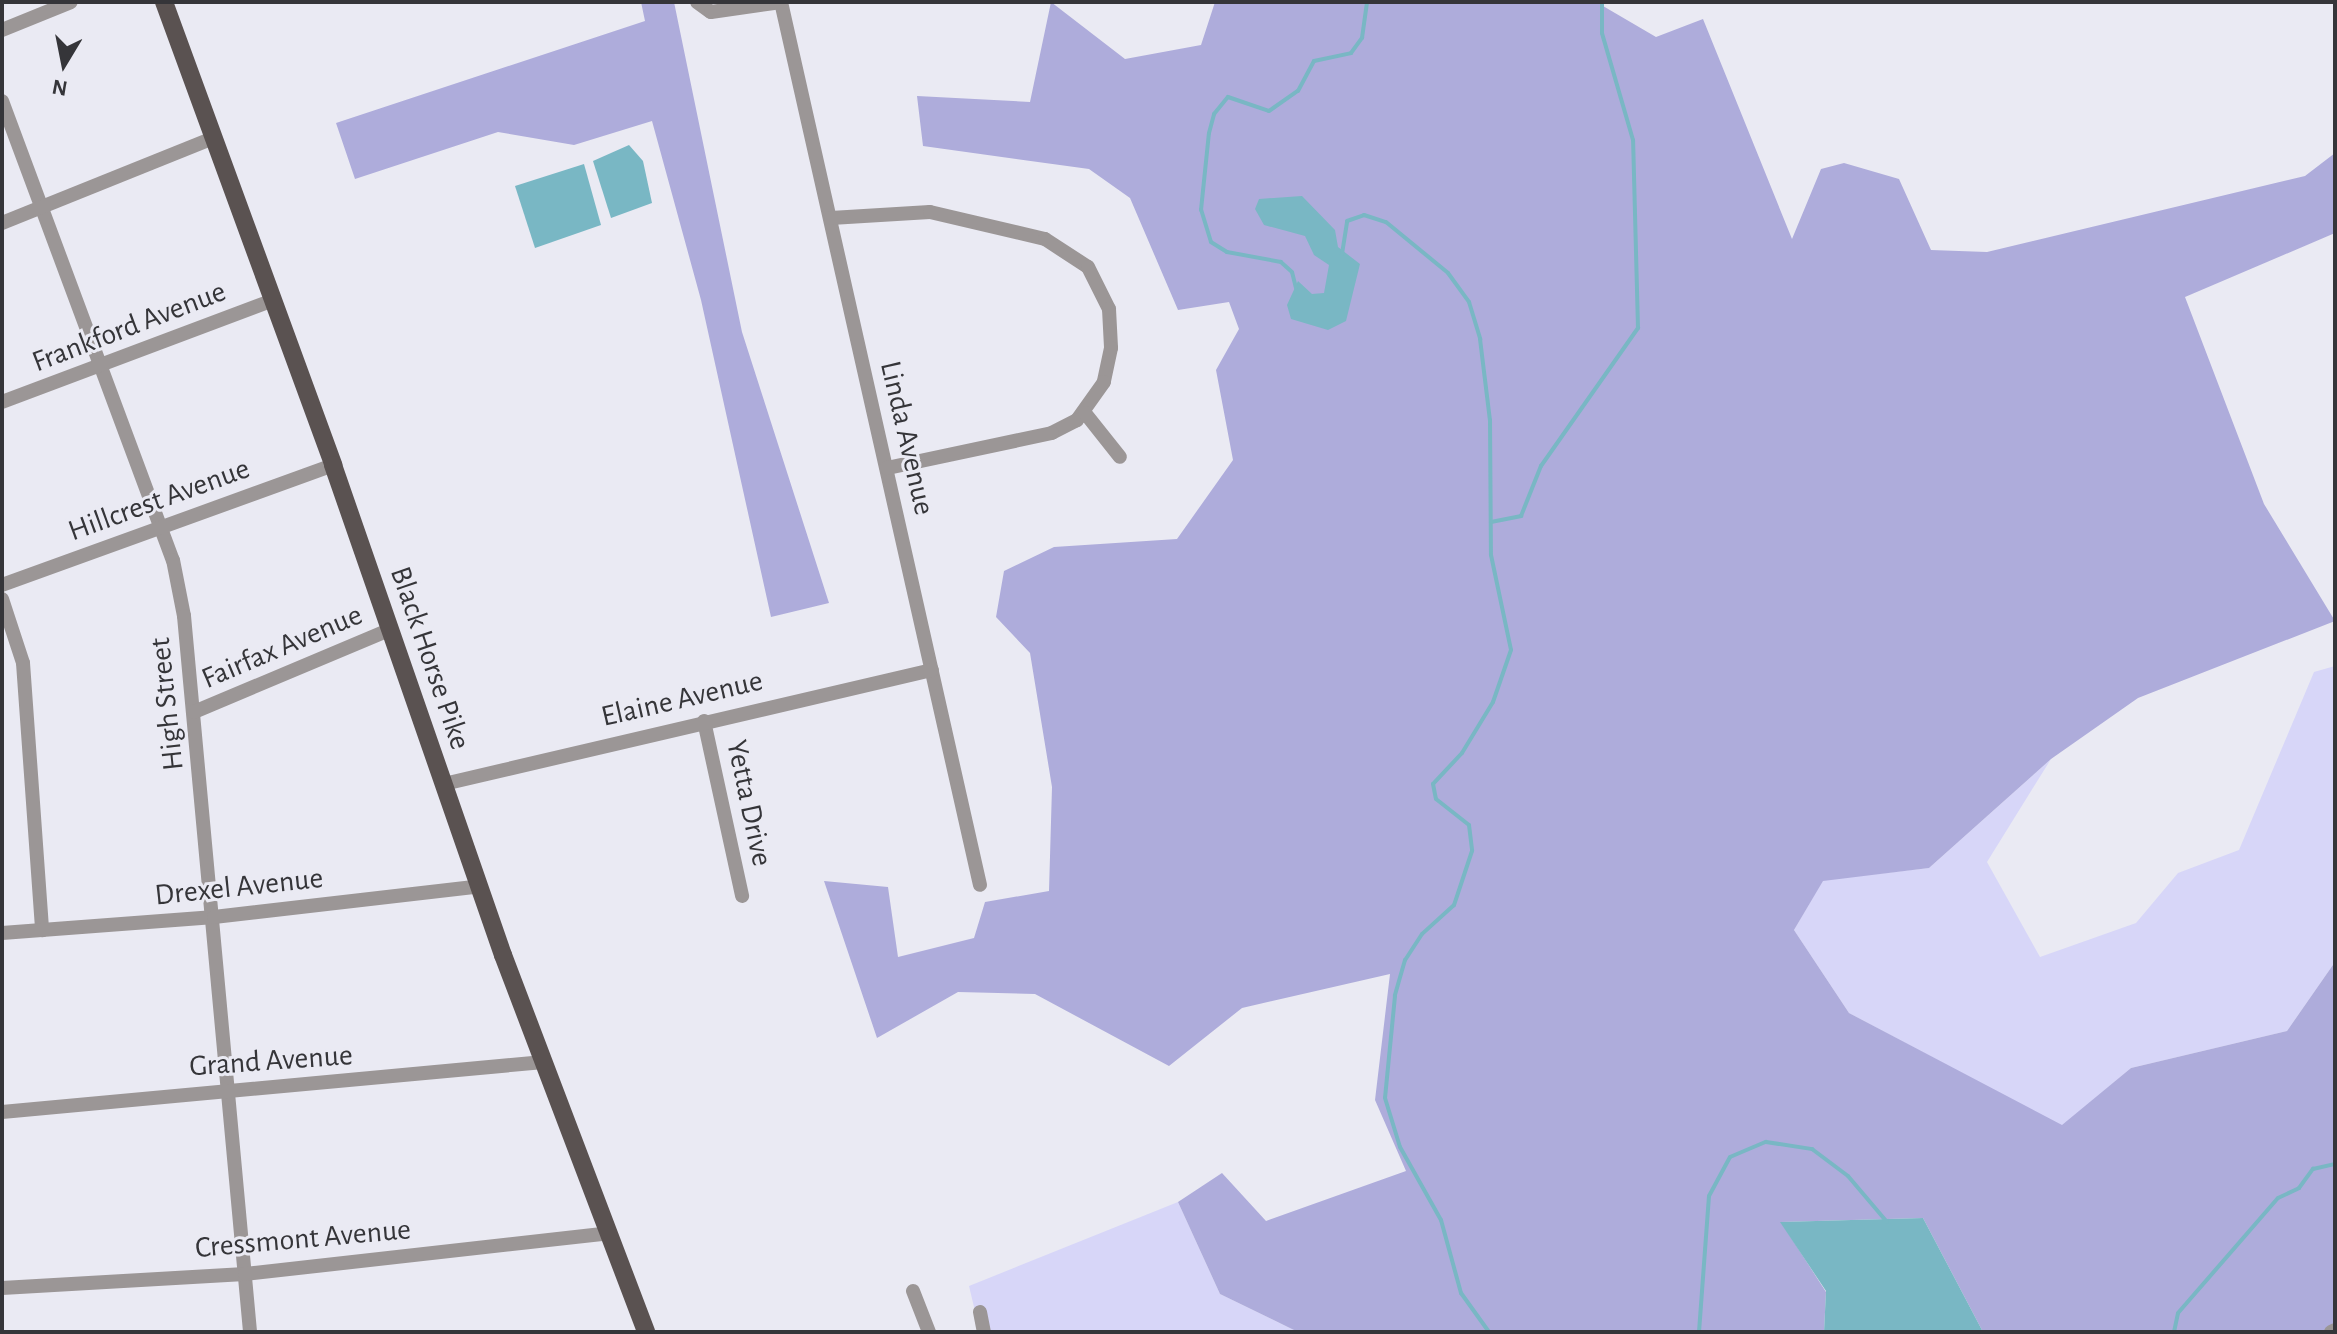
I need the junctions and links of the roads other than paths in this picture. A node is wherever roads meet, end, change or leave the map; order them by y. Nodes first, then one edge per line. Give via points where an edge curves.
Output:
1 (71, 2) edge
2 (164, 2) edge
3 (697, 2) edge
4 (781, 2) edge
5 (2, 30) edge
6 (2, 101) edge
7 (213, 138) junction
8 (41, 210) junction
9 (831, 218) junction
10 (2, 223) edge
11 (273, 300) junction
12 (100, 369) junction
13 (2, 402) edge
14 (1085, 413) junction
15 (1120, 457) dead end
16 (333, 465) junction
17 (887, 468) junction
18 (160, 527) junction
19 (2, 585) edge
20 (2, 599) edge
21 (391, 629) junction
22 (932, 670) junction
23 (194, 712) junction
24 (704, 721) junction
25 (444, 784) junction
26 (980, 885) dead end
27 (480, 886) junction
28 (742, 896) dead end
29 (214, 917) junction
30 (42, 930) junction
31 (2, 933) edge
32 (544, 1062) junction
33 (229, 1095) junction
34 (2, 1112) edge
35 (609, 1233) junction
36 (245, 1274) junction
37 (2, 1288) edge
38 (913, 1291) dead end
39 (980, 1312) dead end
40 (250, 1332) edge
41 (646, 1332) edge
42 (929, 1332) edge
43 (984, 1332) edge

1 - 5 street
2 - 7 main road, Black Horse Pike
3 - 4 street via 711,12
4 - 9 street, Linda Avenue
6 - 8 street, High Street
7 - 8 street
7 - 11 main road, Black Horse Pike
8 - 10 street
8 - 12 street, High Street
9 - 14 street via 906,211 979,220 1045,239 1088,267 1109,309 1111,348 1104,382
9 - 17 street, Linda Avenue
11 - 12 street, Frankford Avenue
11 - 16 main road, Black Horse Pike
12 - 13 street, Frankford Avenue
12 - 18 street, High Street
14 - 15 street
14 - 17 street via 1052,433
16 - 18 street, Hillcrest Avenue
16 - 21 main road, Black Horse Pike
17 - 22 street, Linda Avenue
18 - 19 street, Hillcrest Avenue
18 - 23 street, High Street via 184,616
20 - 30 street via 23,663
21 - 23 street, Fairfax Avenue
21 - 25 main road, Black Horse Pike
22 - 24 street, Elaine Avenue
22 - 26 street, Linda Avenue
23 - 29 street, High Street
24 - 25 street, Elaine Avenue
24 - 28 street, Yetta Drive
25 - 27 main road, Black Horse Pike
27 - 29 street, Drexel Avenue
27 - 32 main road, Black Horse Pike
29 - 30 street, Drexel Avenue
29 - 33 street, High Street
30 - 31 street, Drexel Avenue
32 - 33 street, Grand Avenue
32 - 35 main road, Black Horse Pike
33 - 34 street, Grand Avenue via 180,1093
33 - 36 street, High Street
35 - 36 street, Cressmont Avenue
35 - 41 main road, Black Horse Pike
36 - 37 street, Cressmont Avenue
36 - 40 street, High Street
38 - 42 street
39 - 43 street

